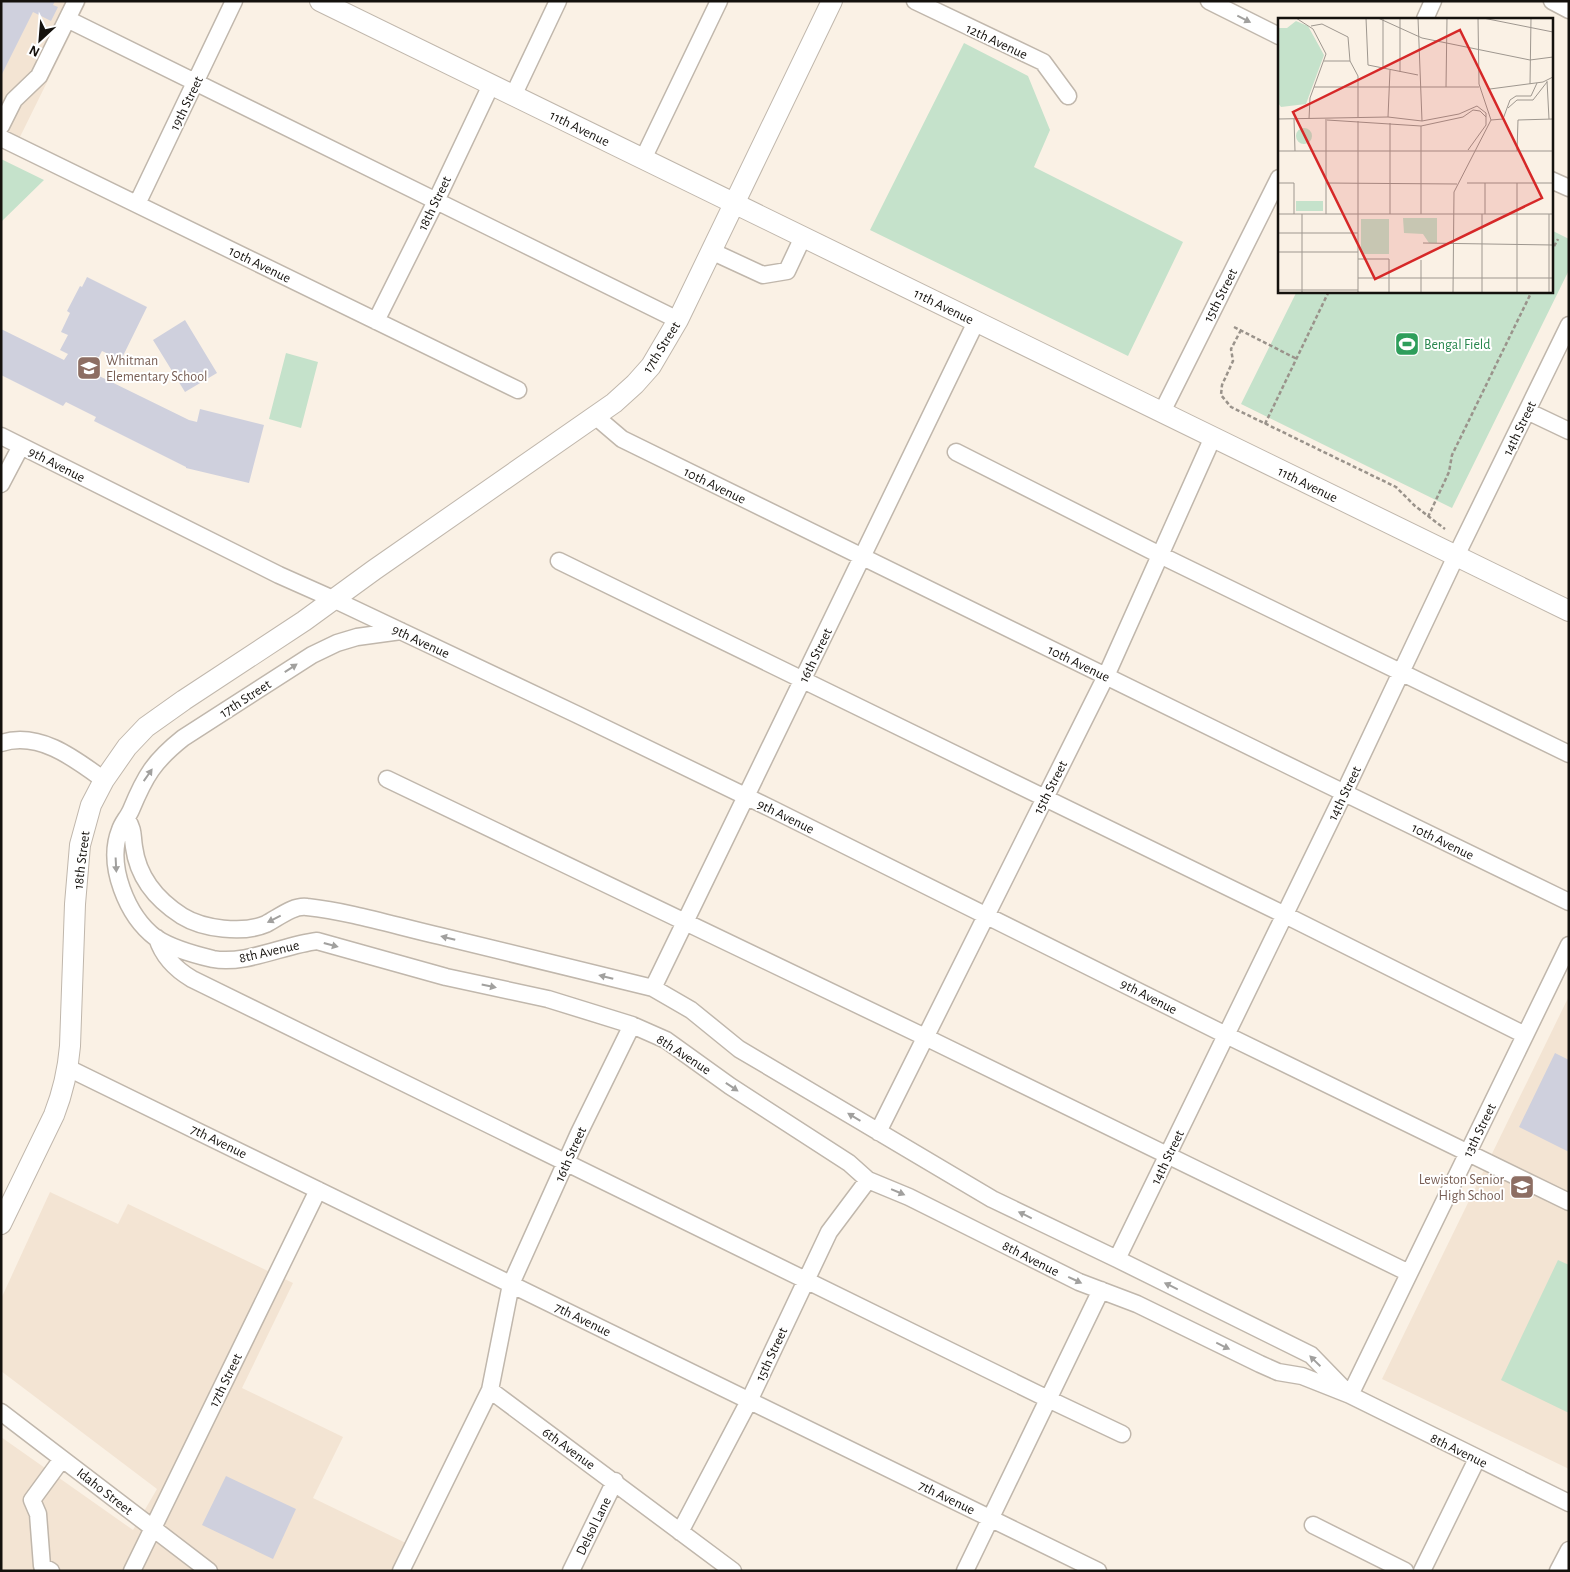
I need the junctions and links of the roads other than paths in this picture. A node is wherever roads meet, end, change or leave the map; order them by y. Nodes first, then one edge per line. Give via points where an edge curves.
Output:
1 (76, 1) edge
2 (234, 1) edge
3 (320, 1) edge
4 (558, 1) edge
5 (719, 1) edge
6 (832, 1) edge
7 (914, 1) edge
8 (1209, 1) edge
9 (1433, 1) edge
10 (1552, 1) edge
11 (1569, 10) edge
12 (1424, 18) edge
13 (67, 19) junction
14 (1278, 36) edge
15 (196, 83) junction
16 (491, 85) junction
17 (513, 96) junction
18 (1068, 96) dead end
19 (1, 126) edge
20 (1, 138) edge
21 (643, 159) junction
22 (1278, 180) edge
23 (1552, 180) edge
24 (1569, 188) edge
25 (436, 201) junction
26 (137, 204) junction
27 (735, 204) junction
28 (803, 237) junction
29 (711, 251) junction
30 (678, 320) junction
31 (376, 321) junction
32 (976, 322) junction
33 (1569, 325) edge
34 (518, 390) dead end
35 (1527, 411) junction
36 (1162, 412) junction
37 (595, 416) junction
38 (1569, 431) edge
39 (1, 436) edge
40 (1213, 437) junction
41 (20, 446) junction
42 (956, 452) dead end
43 (1, 484) edge
44 (1160, 555) junction
45 (1456, 556) junction
46 (862, 558) junction
47 (559, 561) dead end
48 (333, 599) junction
49 (1569, 611) edge
50 (402, 631) junction
51 (1401, 672) junction
52 (1106, 676) junction
53 (802, 680) junction
54 (1, 743) edge
55 (1569, 754) edge
56 (388, 779) dead end
57 (104, 780) junction
58 (1344, 793) junction
59 (746, 796) junction
60 (1044, 798) junction
61 (127, 819) junction
62 (1569, 902) edge
63 (986, 915) junction
64 (1285, 915) junction
65 (685, 921) junction
66 (157, 938) junction
67 (1569, 945) edge
68 (653, 988) junction
69 (632, 1025) junction
70 (1226, 1035) junction
71 (1525, 1035) junction
72 (926, 1037) junction
73 (68, 1068) junction
74 (878, 1132) junction
75 (1468, 1154) junction
76 (1168, 1155) junction
77 (566, 1162) junction
78 (868, 1180) junction
79 (318, 1190) junction
80 (1569, 1202) edge
81 (3, 1218) edge
82 (1117, 1260) junction
83 (1409, 1273) junction
84 (806, 1280) junction
85 (511, 1284) junction
86 (1101, 1290) junction
87 (490, 1390) junction
88 (1350, 1395) junction
89 (1048, 1399) junction
90 (749, 1401) junction
91 (1, 1412) edge
92 (1122, 1434) dead end
93 (62, 1458) junction
94 (1477, 1459) junction
95 (615, 1482) junction
96 (1569, 1503) edge
97 (990, 1518) junction
98 (1313, 1525) dead end
99 (153, 1528) junction
100 (680, 1532) junction
101 (1569, 1550) edge
102 (729, 1570) edge
103 (52, 1571) edge
104 (132, 1571) edge
105 (209, 1571) edge
106 (401, 1571) edge
107 (571, 1571) edge
108 (966, 1571) edge
109 (1098, 1571) edge
110 (1405, 1571) edge
111 (1422, 1571) edge
112 (1558, 1571) edge

1 - 13 street
2 - 15 street, 19th Street
3 - 16 main road, 11th Avenue
4 - 17 street
5 - 21 street
6 - 27 main road, 17th Street
7 - 18 street, 12th Avenue via 1043,62
8 -> 14 street
9 - 12 street
10 - 11 street
13 - 15 street
13 - 19 street via 39,76 14,100
15 - 25 street
15 - 26 street, 19th Street
16 - 17 main road, 11th Avenue
16 - 25 street, 18th Street
17 - 21 main road, 11th Avenue
20 - 26 street, 10th Avenue
21 - 27 main road, 11th Avenue
22 - 36 street, 15th Street
23 - 24 street
25 - 30 street
25 - 31 street, 18th Street
26 - 31 street, 10th Avenue
27 - 28 main road, 11th Avenue
27 - 29 main road, 17th Street
28 - 29 street via 787,271 762,275
28 - 32 main road, 11th Avenue
29 - 30 main road, 17th Street
30 - 37 main road, 17th Street via 652,366 614,403
31 - 34 street, 10th Avenue
32 - 36 main road, 11th Avenue
32 - 46 street, 16th Street
33 - 35 street, 14th Street
35 - 38 street
35 - 45 street, 14th Street
36 - 40 main road, 11th Avenue
37 - 46 street, 10th Avenue via 622,439
37 - 48 main road, 17th Street
39 - 41 street, 9th Avenue
40 - 44 street, 15th Street
40 - 45 main road, 11th Avenue
41 - 43 street
41 - 48 street, 9th Avenue via 278,575
42 - 44 street
44 - 51 street
44 - 52 street, 15th Street
45 - 49 main road, 11th Avenue
45 - 51 street, 14th Street
46 - 52 street, 10th Avenue
46 - 53 street, 16th Street
47 - 53 street
48 - 50 street, 9th Avenue
48 - 57 main road, 18th Street via 304,622 146,727
50 - 59 street, 9th Avenue
61 -> 50 street, 17th Street via 142,782 168,750 184,738 312,655 358,637
51 - 55 street
51 - 58 street, 14th Street
52 - 58 street, 10th Avenue
52 - 60 street, 15th Street
53 - 59 street, 16th Street
53 - 60 street
54 - 57 street via 38,742 78,761
56 - 65 street
57 - 73 main road, 18th Street via 91,805 80,845
58 - 62 street, 10th Avenue
58 - 64 street, 14th Street
59 - 63 street, 9th Avenue
59 - 65 street, 16th Street
60 - 63 street, 15th Street
60 - 64 street
61 -> 66 street, 8th Avenue via 120,829 115,853 116,873 134,914
68 -> 61 street, 8th Avenue via 305,906 250,928 214,928 201,924 183,917 149,887 137,860 133,830
63 - 70 street, 9th Avenue
63 - 72 street, 15th Street
64 - 70 street, 14th Street
64 - 71 street
65 - 68 street, 16th Street
65 - 72 street
66 -> 69 street, 8th Avenue via 200,956 232,960 317,941 446,977 548,998
66 - 77 street via 166,957 182,973
67 - 71 street, 13th Street
74 -> 68 street, 8th Avenue via 739,1049 691,1010
69 - 77 street, 16th Street
69 -> 78 street, 8th Avenue via 680,1048
70 - 75 street, 9th Avenue
70 - 76 street, 14th Street
71 - 75 street, 13th Street
72 - 74 street, 15th Street
72 - 76 street
73 - 79 street, 7th Avenue
73 - 81 main road, 18th Street via 54,1115
82 -> 74 street, 8th Avenue via 992,1199
75 - 80 street, 9th Avenue
75 - 83 street, 13th Street
76 - 82 street, 14th Street
76 - 83 street
77 - 84 street
77 - 85 street, 16th Street
78 - 84 street, 15th Street via 829,1232
78 -> 86 street, 8th Avenue
79 - 85 street, 7th Avenue
79 - 99 street, 17th Street
88 -> 82 street, 8th Avenue via 1311,1355
83 - 88 street, 13th Street
84 - 89 street
84 - 90 street, 15th Street
85 - 87 street
85 - 90 street, 7th Avenue
86 -> 88 street, 8th Avenue via 1278,1372 1302,1376
86 - 89 street
87 - 95 street, 6th Avenue
87 - 106 street
88 - 94 street, 8th Avenue
89 - 92 street
89 - 97 street
90 - 97 street, 7th Avenue
90 - 100 street, 15th Street
91 - 93 street, Idaho Street
93 - 99 street, Idaho Street
93 - 103 street via 32,1500 38,1514 42,1566
94 - 96 street, 8th Avenue
94 - 111 street
95 - 100 street, 6th Avenue
95 - 107 street, Delsol Lane
97 - 108 street
97 - 109 street, 7th Avenue
98 - 110 street
99 - 104 street, 17th Street
99 - 105 street, Idaho Street
100 - 102 street, 6th Avenue
101 - 112 street

